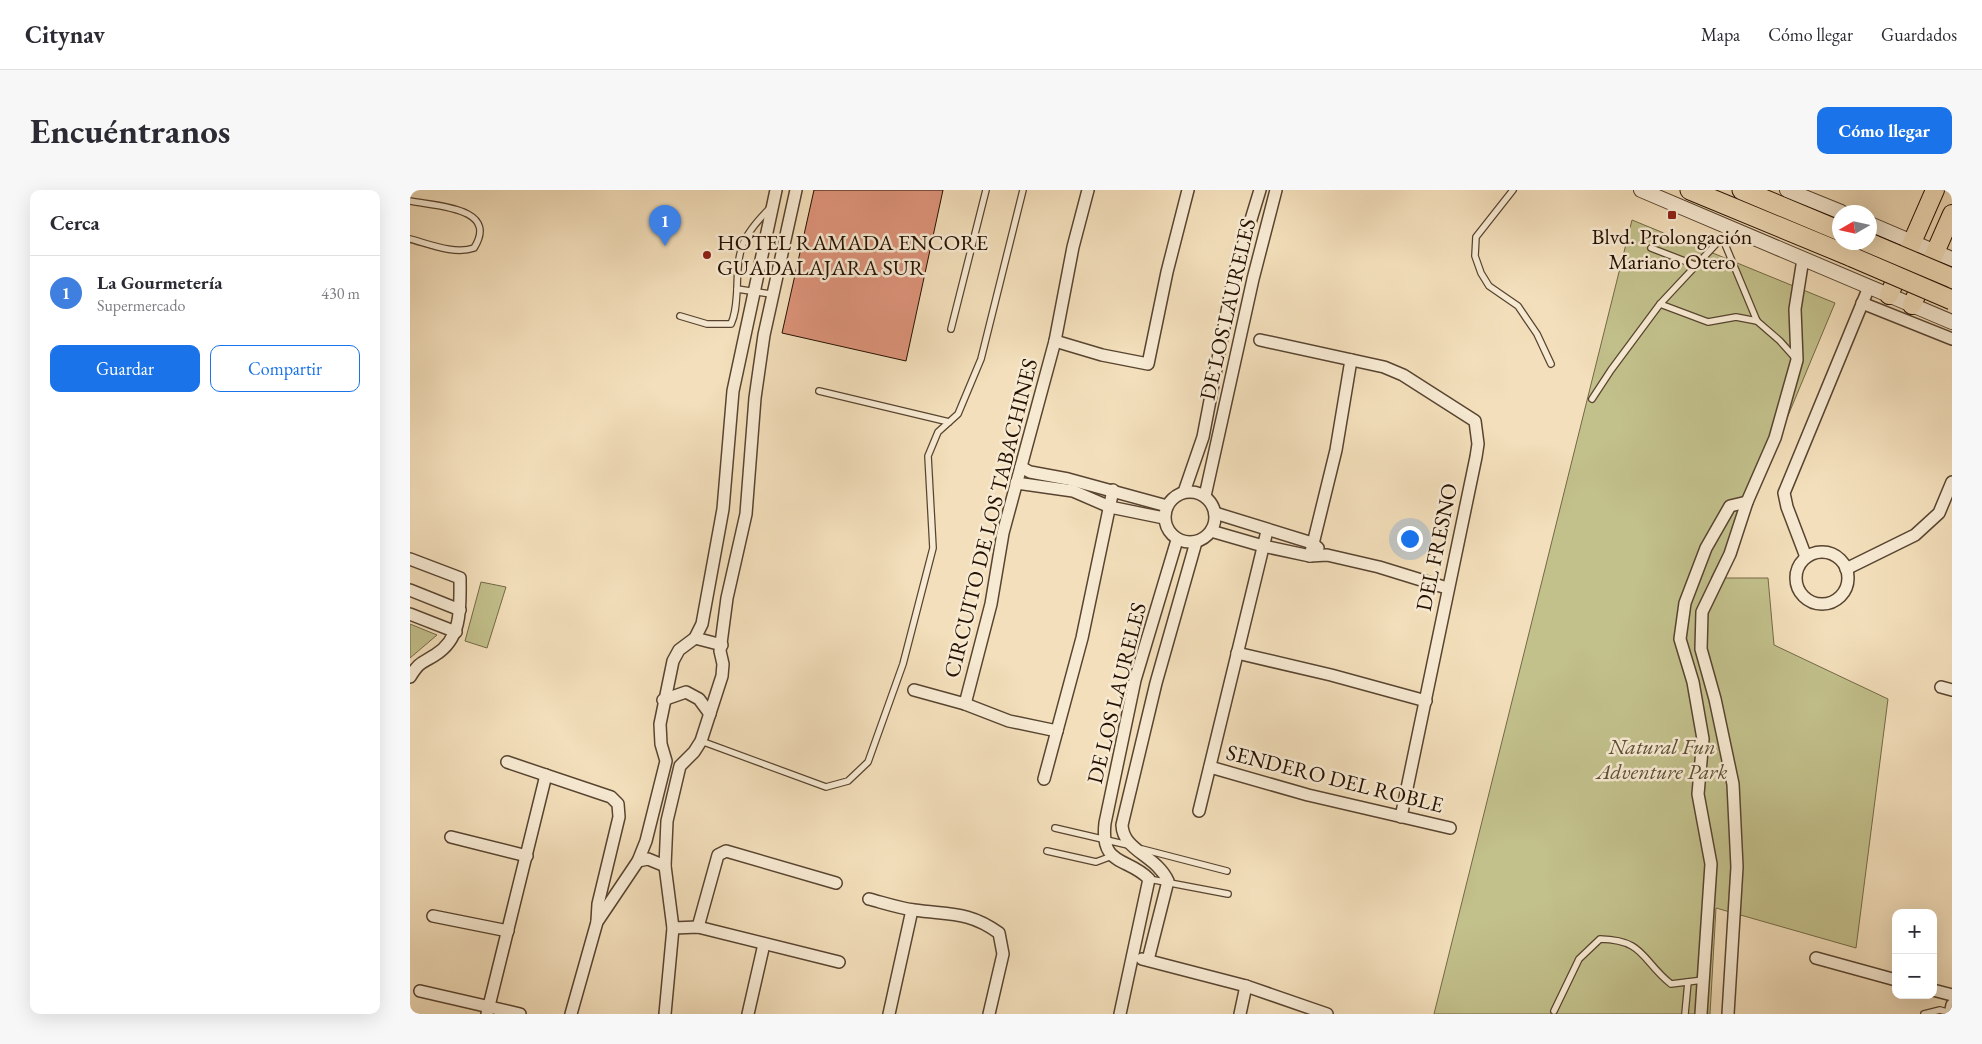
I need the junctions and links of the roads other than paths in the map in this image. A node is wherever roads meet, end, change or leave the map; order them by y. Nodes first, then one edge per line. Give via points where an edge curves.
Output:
1 (776, 190) edge
2 (796, 190) edge
3 (986, 190) edge
4 (1023, 190) edge
5 (1088, 190) edge
6 (1188, 190) edge
7 (1260, 190) edge
8 (1276, 190) edge
9 (1513, 190) edge
10 (1641, 190) edge
11 (1690, 190) edge
12 (1742, 190) edge
13 (1786, 190) edge
14 (1935, 190) edge
15 (410, 201) edge
16 (773, 205) junction
17 (1832, 208) edge
18 (1952, 214) edge
19 (1877, 227) edge
20 (1832, 228) edge
21 (1726, 233) junction
22 (410, 239) edge
23 (1912, 242) junction
24 (1877, 247) edge
25 (1651, 248) dead end
26 (1870, 250) edge
27 (1936, 252) junction
28 (1803, 259) junction
29 (1952, 259) edge
30 (1695, 266) junction
31 (1832, 272) junction
32 (1234, 275) junction
33 (1952, 278) edge
34 (1253, 279) junction
35 (1869, 287) junction
36 (737, 289) junction
37 (754, 292) junction
38 (772, 294) junction
39 (1889, 296) junction
40 (1952, 300) edge
41 (1862, 303) junction
42 (1660, 304) junction
43 (1912, 305) junction
44 (680, 316) dead end
45 (1757, 321) junction
46 (1952, 322) edge
47 (951, 329) dead end
48 (1952, 339) edge
49 (1260, 340) dead end
50 (1055, 341) junction
51 (1351, 360) junction
52 (1797, 360) junction
53 (1551, 364) dead end
54 (819, 392) dead end
55 (1592, 399) dead end
56 (949, 422) junction
57 (1021, 467) junction
58 (1952, 482) edge
59 (1016, 483) junction
60 (1113, 490) junction
61 (1184, 492) junction
62 (1205, 496) junction
63 (1747, 502) junction
64 (1167, 506) junction
65 (1110, 507) junction
66 (1215, 513) junction
67 (1164, 518) junction
68 (1211, 531) junction
69 (1266, 531) junction
70 (1177, 540) junction
71 (1196, 542) junction
72 (1312, 543) junction
73 (1263, 546) junction
74 (1326, 555) junction
75 (1310, 556) junction
76 (1806, 557) junction
77 (410, 559) edge
78 (1846, 569) junction
79 (1447, 588) junction
80 (410, 590) edge
81 (460, 610) junction
82 (410, 614) edge
83 (456, 632) junction
84 (696, 638) junction
85 (722, 645) junction
86 (1237, 653) junction
87 (410, 677) edge
88 (914, 690) dead end
89 (664, 700) junction
90 (1426, 701) junction
91 (965, 704) junction
92 (710, 714) junction
93 (1057, 731) junction
94 (701, 741) junction
95 (507, 762) dead end
96 (1210, 767) junction
97 (546, 775) junction
98 (1044, 779) dead end
99 (1199, 811) dead end
100 (1400, 817) junction
101 (1054, 828) dead end
102 (1450, 828) dead end
103 (451, 837) dead end
104 (1103, 838) junction
105 (1129, 845) junction
106 (1047, 851) dead end
107 (527, 856) junction
108 (1112, 856) junction
109 (638, 861) junction
110 (665, 866) junction
111 (1227, 871) dead end
112 (1149, 878) junction
113 (1168, 881) junction
114 (836, 883) dead end
115 (1228, 894) dead end
116 (869, 899) dead end
117 (912, 910) junction
118 (433, 916) dead end
119 (597, 922) junction
120 (698, 927) junction
121 (673, 928) junction
122 (508, 931) junction
123 (764, 944) junction
124 (1131, 956) junction
125 (1816, 958) dead end
126 (1148, 960) junction
127 (839, 962) dead end
128 (1892, 979) edge
129 (1704, 980) junction
130 (1688, 982) junction
131 (1246, 986) junction
132 (420, 991) dead end
133 (1937, 991) edge
134 (1952, 995) edge
135 (488, 1010) edge
136 (1554, 1011) dead end
137 (1950, 1011) edge
138 (520, 1014) edge
139 (570, 1014) edge
140 (665, 1014) edge
141 (748, 1014) edge
142 (889, 1014) edge
143 (989, 1014) edge
144 (1120, 1014) edge
145 (1240, 1014) edge
146 (1327, 1014) edge
147 (1685, 1014) edge
148 (1701, 1014) edge
149 (1728, 1014) edge
150 (1924, 1014) edge

1 - 16 street
2 - 38 street
3 - 47 lane
4 - 56 lane via 981,360 958,414
5 - 50 street, CIRCUITO DE LOS TABACHINES via 1073,246
6 - 50 street, CIRCUITO DE LOS TABACHINES via 1148,364
7 - 32 street, DE LOS LAURELES
8 - 34 street, DE LOS LAURELES
9 - 53 lane via 1476,237 1475,256 1489,286 1523,313
10 - 21 street
11 - 40 highway, bridge
12 - 20 highway
13 - 17 street
14 - 23 main road
15 - 22 lane via 468,212 477,222 480,233 474,248 458,251
16 - 36 lane via 745,235 737,265
16 - 37 street
18 - 27 main road
19 - 23 street
21 - 28 street
21 - 30 lane
21 - 45 lane
23 - 27 street
23 - 39 main road
24 - 33 highway, bridge
25 - 30 lane
26 - 31 street via 1866,261 1851,272
27 - 29 street
27 - 43 main road
28 - 31 street
28 - 52 street via 1795,309
30 - 42 lane
31 - 35 street
32 - 34 street
32 - 61 street, DE LOS LAURELES via 1203,437
34 - 62 street, DE LOS LAURELES
35 - 39 street
35 - 41 street
36 - 37 lane
36 - 44 lane via 736,314 731,324 707,324
37 - 38 lane
37 - 84 street via 733,391 716,552 702,624
38 - 85 street via 759,367 746,514 727,598
39 - 43 street
41 - 48 street
41 - 76 street via 1784,492 1786,507
42 - 45 lane via 1708,322 1736,317
42 - 55 lane
43 - 46 street
45 - 52 lane
49 - 51 street, DEL FRESNO
50 - 57 street, CIRCUITO DE LOS TABACHINES
51 - 72 street via 1336,450
51 - 79 street, DEL FRESNO via 1384,367 1403,376 1475,421 1476,457
52 - 63 street via 1775,438
54 - 56 lane
56 - 94 lane via 938,432 928,456 934,548 903,664 868,762 848,780 826,787
57 - 59 street, CIRCUITO DE LOS TABACHINES
57 - 60 street via 1030,472
58 - 78 street via 1939,513 1915,534
59 - 65 street via 1073,491
59 - 91 street, CIRCUITO DE LOS TABACHINES via 1003,533 992,604
60 - 64 street
60 - 65 street, DE LOS LAURELES
61 - 62 street
61 - 64 street
62 - 66 street
63 - 129 street via 1730,506 1706,548 1685,602 1680,639 1703,739 1698,794 1712,864
63 - 149 street via 1730,554 1702,612 1701,649 1733,784 1737,867
64 - 67 street
65 - 67 street
65 - 93 street, DE LOS LAURELES via 1082,638
66 - 68 street
66 - 69 street
67 - 70 street via 1166,527
68 - 71 street
68 - 73 street
69 - 72 street
69 - 73 street
70 - 71 street
70 - 104 street, DE LOS LAURELES via 1136,680
71 - 105 street, DE LOS LAURELES via 1156,683 1122,826 1122,834
72 - 74 street
72 - 75 street
73 - 75 street
73 - 86 street
74 - 75 street
74 - 79 street
76 - 78 street via 1827,552 1839,558
76 - 78 street via 1797,569 1796,583 1803,596 1816,603 1831,602 1839,597 1847,584
77 - 81 street via 460,578
79 - 90 street, DEL FRESNO
80 - 81 street
81 - 83 street
82 - 83 street
83 - 87 street via 449,644 418,663
84 - 85 street
84 - 89 street via 679,650 672,660
85 - 92 street via 722,676
86 - 90 street
86 - 96 street
88 - 91 street, CIRCUITO DE LOS TABACHINES
89 - 92 street via 686,692 699,699
89 - 109 street via 660,744 666,761
90 - 100 street, DEL FRESNO
91 - 93 street, CIRCUITO DE LOS TABACHINES via 1009,721
92 - 94 street
93 - 98 street, DE LOS LAURELES
94 - 110 street via 680,766 667,822
95 - 97 street
96 - 99 street
96 - 100 street, SENDERO DEL ROBLE
97 - 107 street
97 - 119 street via 611,797 618,804 619,817 598,904
100 - 102 street, SENDERO DEL ROBLE
101 - 104 lane
103 - 107 street
104 - 105 lane
104 - 108 street
105 - 111 lane
105 - 113 street via 1156,863
106 - 108 lane via 1096,862
107 - 122 street
108 - 112 street
109 - 110 street via 648,859
109 - 119 street
110 - 121 street
112 - 113 lane
112 - 124 street
113 - 115 lane
113 - 126 street
114 - 120 street via 726,851 718,855
116 - 117 street
117 - 142 street
117 - 143 street via 964,916 982,921 999,933 1002,954
118 - 122 street
119 - 139 street
120 - 121 street
120 - 123 street
121 - 140 street
122 - 135 street
123 - 127 street
123 - 141 street
124 - 126 street
124 - 144 street
125 - 128 street
126 - 131 street
129 - 130 lane
129 - 148 street
130 - 136 lane via 1671,984 1628,943 1619,939 1600,939 1579,959
130 - 147 lane
131 - 145 street
131 - 146 street
132 - 135 street
133 - 134 street
135 - 138 street
137 - 150 lane

